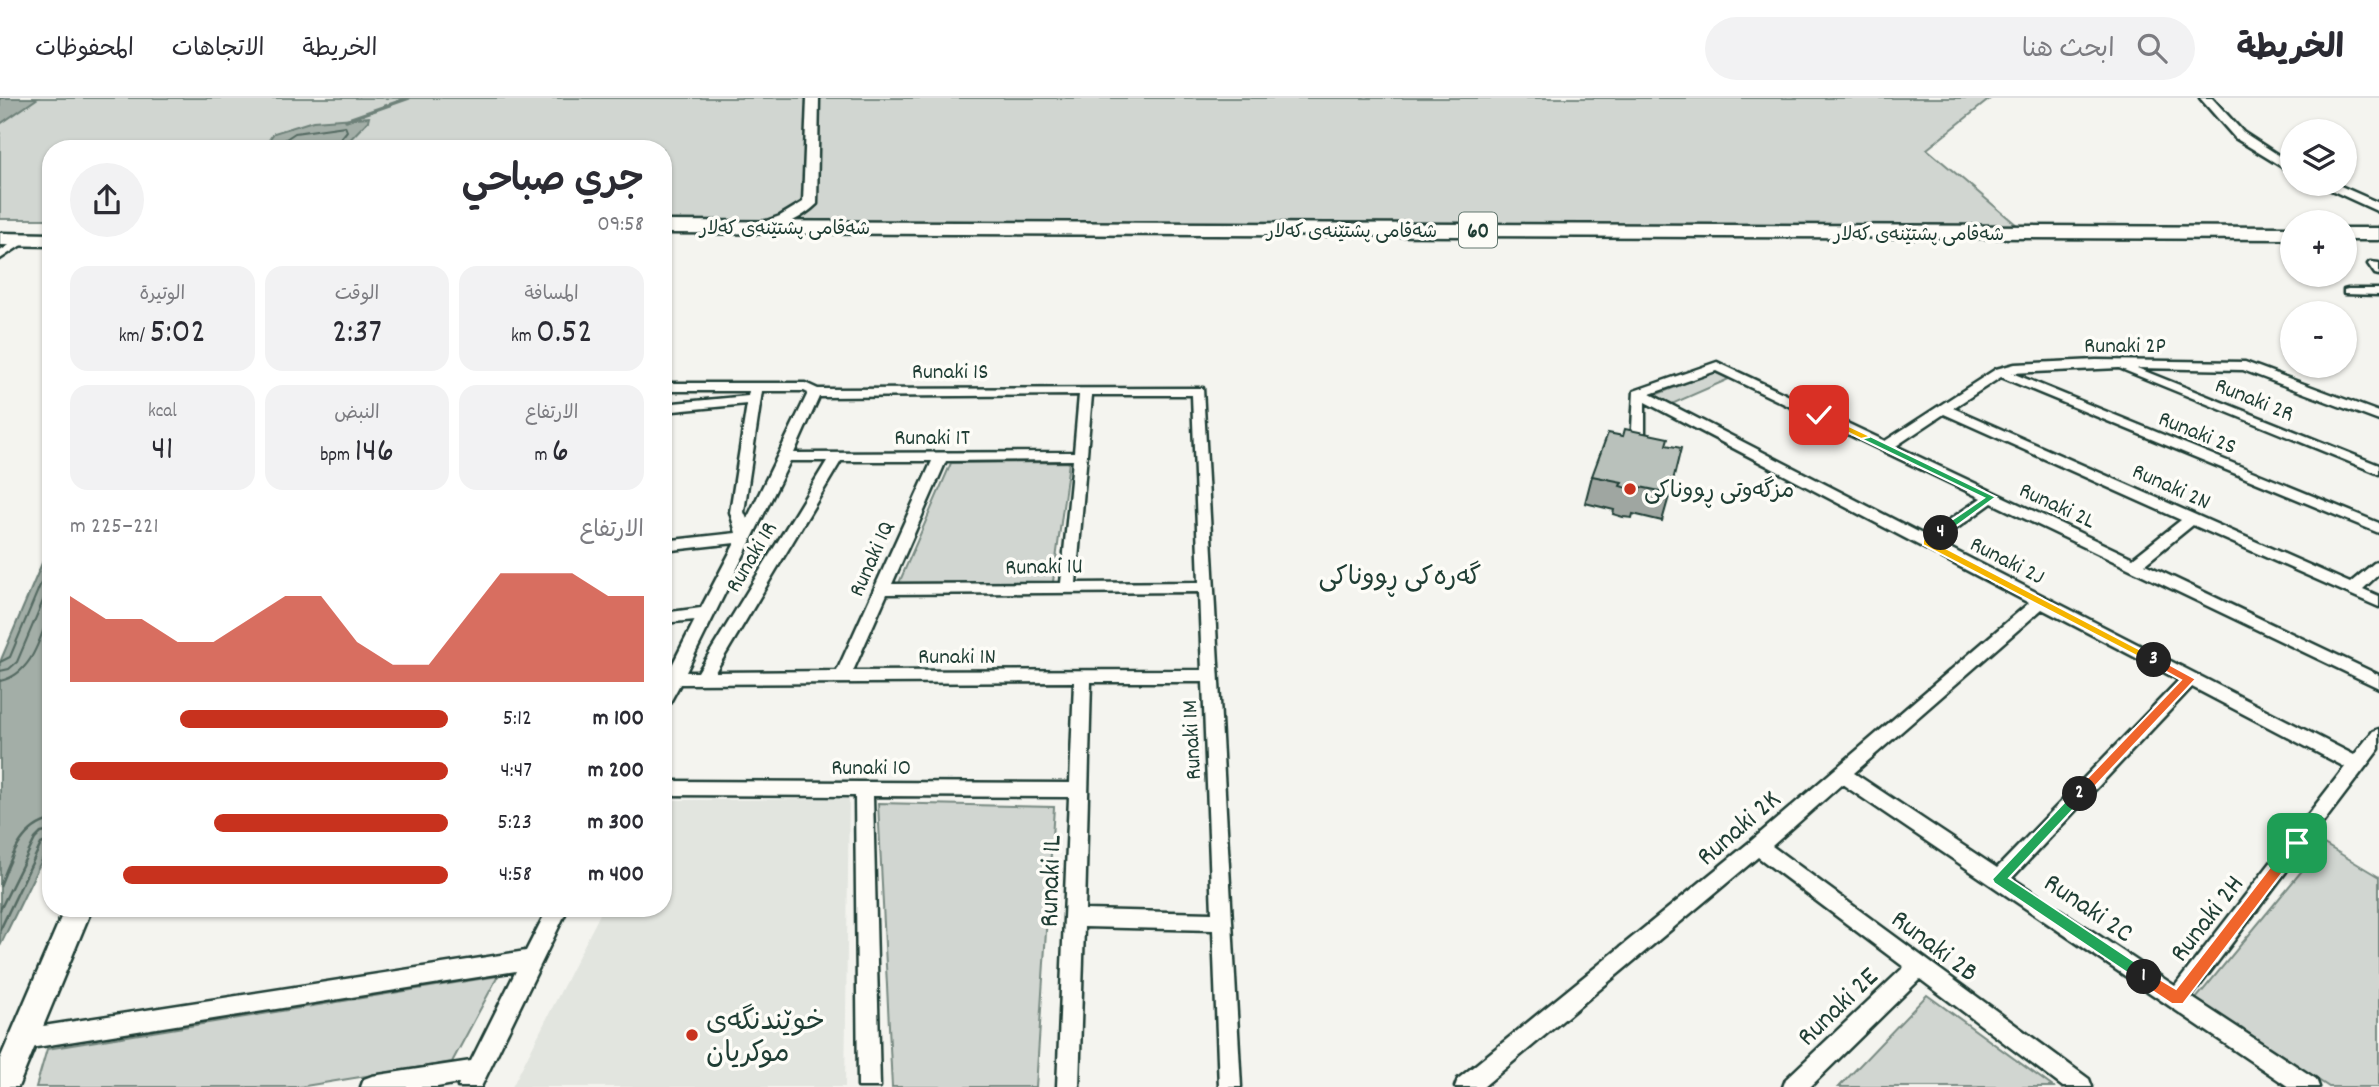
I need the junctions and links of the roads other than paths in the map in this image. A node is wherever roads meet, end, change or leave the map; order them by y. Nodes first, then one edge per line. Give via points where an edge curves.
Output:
1 (813, 98) edge
2 (2206, 98) edge
3 (2280, 161) edge
4 (2352, 196) edge
5 (810, 204) junction
6 (2379, 208) edge
7 (0, 225) edge
8 (42, 225) edge
9 (672, 227) edge
10 (763, 227) junction
11 (834, 227) junction
12 (2280, 233) edge
13 (2357, 234) edge
14 (2379, 234) edge
15 (1423, 237) junction
16 (0, 239) edge
17 (24, 240) junction
18 (42, 240) edge
19 (672, 242) edge
20 (2280, 247) edge
21 (2357, 248) edge
22 (2379, 248) edge
23 (0, 256) edge
24 (2379, 265) edge
25 (2379, 272) edge
26 (2348, 292) dead end
27 (2379, 292) edge
28 (2116, 365) junction
29 (2000, 372) junction
30 (672, 388) edge
31 (1086, 391) junction
32 (1198, 391) joint
33 (755, 393) junction
34 (814, 394) junction
35 (1639, 394) junction
36 (672, 407) edge
37 (1946, 410) junction
38 (2379, 416) edge
39 (1638, 447) edge
40 (1885, 447) junction
41 (1080, 456) junction
42 (785, 457) junction
43 (836, 457) junction
44 (941, 457) junction
45 (2379, 470) edge
46 (1991, 497) junction
47 (2192, 519) junction
48 (2379, 528) edge
49 (745, 537) junction
50 (1927, 542) junction
51 (672, 545) edge
52 (2134, 565) junction
53 (2379, 566) edge
54 (1206, 587) junction
55 (1069, 588) junction
56 (881, 590) junction
57 (2352, 590) junction
58 (2040, 601) junction
59 (2379, 602) edge
60 (707, 613) junction
61 (672, 617) edge
62 (1211, 676) junction
63 (1083, 677) junction
64 (674, 678) junction
65 (842, 678) junction
66 (702, 679) junction
67 (2190, 679) junction
68 (672, 682) edge
69 (2379, 682) edge
70 (2379, 736) edge
71 (2357, 765) junction
72 (1840, 772) junction
73 (672, 788) edge
74 (1079, 790) junction
75 (864, 791) junction
76 (1758, 846) junction
77 (1999, 879) junction
78 (75, 917) edge
79 (554, 917) edge
80 (1074, 918) junction
81 (1223, 922) junction
82 (533, 960) junction
83 (1919, 966) junction
84 (2177, 999) junction
85 (23, 1039) junction
86 (473, 1078) edge
87 (3, 1087) edge
88 (372, 1087) edge
89 (869, 1087) edge
90 (1068, 1087) edge
91 (1230, 1087) edge
92 (1466, 1087) edge
93 (1794, 1087) edge
94 (2081, 1087) edge
95 (2308, 1087) edge

1 - 5 main road
2 - 3 main road via 2230,128
4 - 6 main road
5 - 10 main road
5 - 11 main road
7 - 8 highway
9 - 10 highway, شەقامی پشتێنەی کەلار / 60
10 - 11 highway, شەقامی پشتێنەی کەلار / 60
11 - 15 highway, شەقامی پشتێنەی کەلار / 60
12 - 15 highway, شەقامی پشتێنەی کەلار / 60
13 - 14 highway
15 - 19 highway, شەقامی پشتێنەی کەلار / 60
15 - 20 highway, شەقامی پشتێنەی کەلار / 60
16 - 17 highway
17 - 18 highway
17 - 23 street
21 - 22 highway
24 - 25 street via 2374,264
26 - 27 street
28 - 29 street, Runaki 2P
28 - 38 street, Runaki 2P via 2245,366
28 - 45 street, Runaki 2R
29 - 37 street, Runaki 2P
29 - 48 street, Runaki 2S
30 - 33 street
31 - 32 street, Runaki 1S
31 - 34 street, Runaki 1S
31 - 41 street
32 - 54 street, Runaki 1M
33 - 34 street, Runaki 1S via 805,387
33 - 36 street
33 - 49 street via 737,512
34 - 42 street
35 - 39 street
35 - 40 street, Runaki 2L via 1717,366
35 - 50 street, Runaki 2J
37 - 40 street, Runaki 2P
37 - 47 street, Runaki 2N
40 - 46 street, Runaki 2L
41 - 44 street, Runaki 1T
41 - 55 street
42 - 43 street, Runaki 1T
42 - 49 street
43 - 44 street, Runaki 1T
43 - 66 street, Runaki 1R
44 - 56 street, Runaki 1Q
46 - 50 street
46 - 52 street, Runaki 2L
47 - 52 street
47 - 57 street, Runaki 2N
49 - 51 street
49 - 60 street
50 - 58 street, Runaki 2J
52 - 69 street, Runaki 2L
53 - 57 street
54 - 55 street, Runaki 1U
54 - 62 street, Runaki 1M
55 - 56 street, Runaki 1U
56 - 65 street, Runaki 1Q
57 - 59 street, Runaki 2N
58 - 67 street, Runaki 2J
58 - 72 street, Runaki 2K
60 - 61 street
60 - 64 street
62 - 63 street, Runaki 1N
62 - 81 street, Runaki 1M
63 - 65 street, Runaki 1N
63 - 74 street, Runaki 1L
64 - 66 street, Runaki 1N
64 - 68 street
65 - 66 street, Runaki 1N
67 - 71 street, Runaki 2J
67 - 77 street
70 - 71 street, Runaki 2H
71 - 84 street, Runaki 2H
72 - 76 street, Runaki 2K
72 - 77 street, Runaki 2C
73 - 75 street, Runaki 1O
74 - 75 street, Runaki 1O
74 - 80 street, Runaki 1L
75 - 89 street
76 - 83 street, Runaki 2B
76 - 92 street, Runaki 2K
77 - 84 street, Runaki 2C
78 - 85 main road
79 - 82 street
80 - 81 street
80 - 90 street, Runaki 1L
81 - 91 street, Runaki 1M
82 - 85 street
82 - 86 street
83 - 93 street, Runaki 2E
83 - 94 street, Runaki 2B
84 - 95 street, Runaki 2C
85 - 87 main road
86 - 88 street

